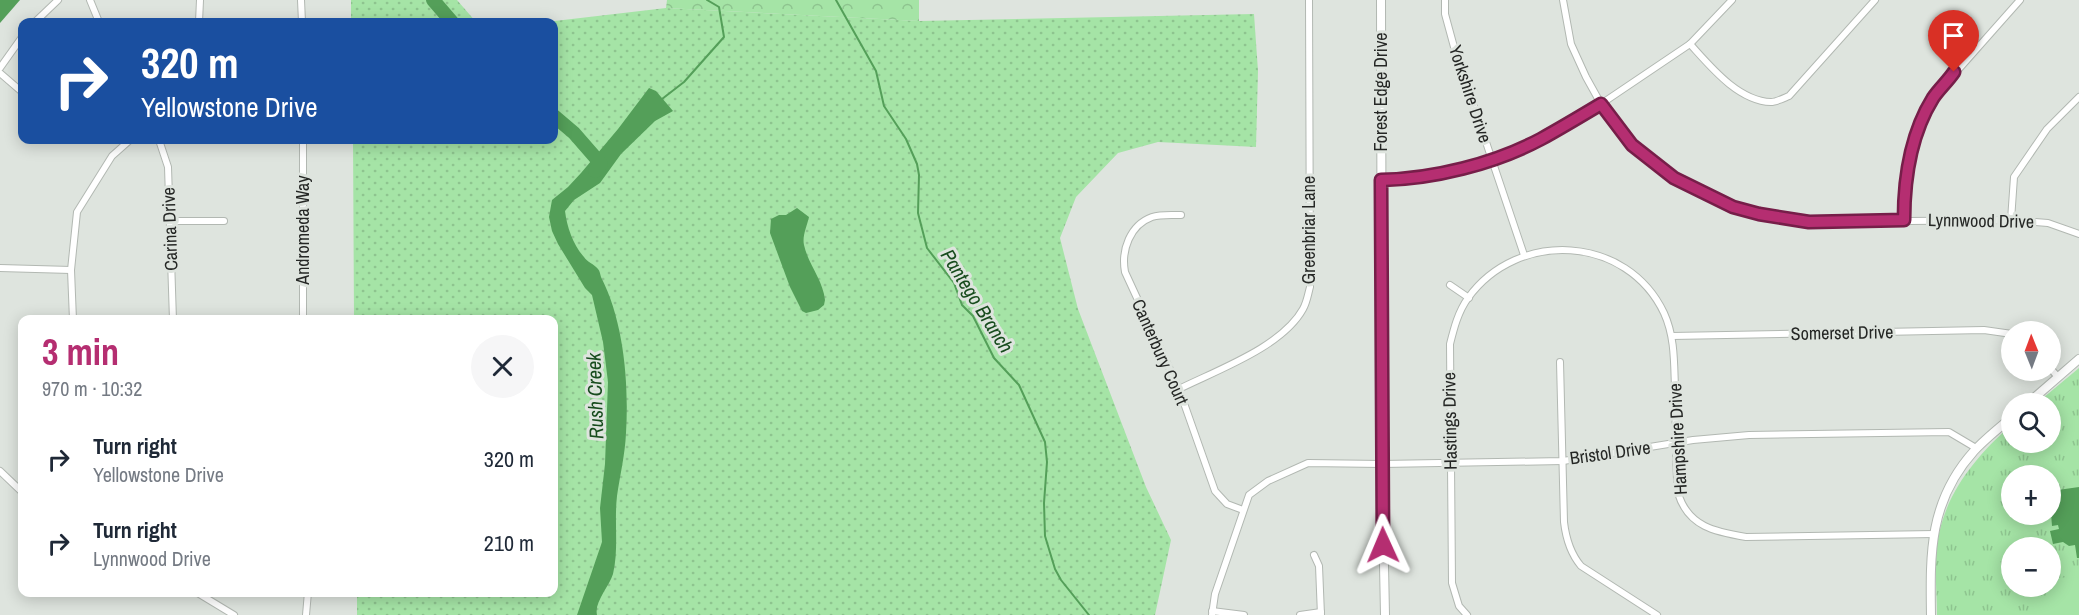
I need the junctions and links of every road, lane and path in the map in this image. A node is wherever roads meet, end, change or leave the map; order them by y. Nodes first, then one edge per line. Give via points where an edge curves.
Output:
1 (58, 0) edge
2 (90, 0) edge
3 (200, 0) edge
4 (301, 0) edge
5 (1310, 0) edge
6 (1381, 0) edge
7 (1445, 0) edge
8 (1563, 0) edge
9 (1732, 0) edge
10 (1875, 0) edge
11 (2020, 0) edge
12 (39, 18) edge
13 (97, 18) edge
14 (199, 18) edge
15 (302, 18) edge
16 (18, 43) edge
17 (1690, 44) junction
18 (0, 68) edge
19 (0, 73) edge
20 (18, 89) edge
21 (2079, 97) edge
22 (1601, 104) junction
23 (126, 144) edge
24 (160, 144) edge
25 (303, 144) edge
26 (1492, 159) junction
27 (1381, 180) junction
28 (1181, 215) dead end
29 (2012, 219) junction
30 (1904, 220) junction
31 (170, 221) junction
32 (224, 221) dead end
33 (2079, 234) edge
34 (1524, 255) junction
35 (0, 268) edge
36 (71, 270) junction
37 (1450, 285) dead end
38 (1469, 298) junction
39 (73, 315) edge
40 (173, 315) edge
41 (303, 315) edge
42 (2001, 332) edge
43 (1672, 336) junction
44 (2079, 359) edge
45 (1560, 362) dead end
46 (2061, 374) edge
47 (2053, 381) edge
48 (1179, 390) junction
49 (2040, 393) edge
50 (2001, 426) edge
51 (1676, 444) junction
52 (1976, 448) junction
53 (1563, 461) junction
54 (1450, 464) junction
55 (1382, 465) junction
56 (0, 471) edge
57 (18, 488) edge
58 (1243, 510) junction
59 (1934, 534) junction
60 (1314, 555) dead end
61 (204, 597) edge
62 (308, 597) edge
63 (1212, 613) edge
64 (1322, 613) edge
65 (234, 615) edge
66 (306, 615) edge
67 (1244, 615) edge
68 (1300, 615) edge
69 (1385, 615) edge
70 (1467, 615) edge
71 (1657, 615) edge
72 (1930, 615) edge

1 - 12 street
2 - 13 street
3 - 14 street
4 - 15 street
5 - 48 street, Greenbriar Lane via 1307,301 1287,329 1271,342
6 - 27 street, Forest Edge Drive
7 - 26 street, Yorkshire Drive via 1454,47
8 - 22 street, Lynnwood Drive via 1571,44
9 - 17 street
10 - 17 street via 1789,96 1772,102 1749,96 1719,76
11 - 30 street via 1934,97 1907,168
16 - 18 street
17 - 22 street
19 - 20 street
21 - 29 street via 2047,129 2014,177
22 - 26 street via 1539,140
22 - 30 street, Lynnwood Drive via 1632,145 1674,178 1733,207 1809,222
23 - 36 street via 112,156 77,212
24 - 31 street, Carina Drive via 168,167
25 - 41 street, Andromeda Way
26 - 27 street via 1433,177
26 - 34 street, Yorkshire Drive
27 - 55 street, Forest Edge Drive
28 - 48 street, Canterbury Court via 1152,217 1132,231 1124,266
29 - 30 street, Lynnwood Drive
29 - 33 street, Lynnwood Drive via 2048,223
31 - 32 street
31 - 40 street, Carina Drive
34 - 38 street, Hastings Drive via 1497,269
34 - 43 street, Hampshire Drive via 1562,249 1606,258 1634,275 1655,297
35 - 36 street
36 - 39 street
37 - 38 street
38 - 54 street, Hastings Drive via 1459,314 1450,344
42 - 43 street, Somerset Drive
43 - 51 street, Hampshire Drive
44 - 46 street
45 - 53 street
47 - 49 street
48 - 58 street, Canterbury Court via 1215,491 1227,504
50 - 52 street
51 - 52 street, Bristol Drive via 1749,435 1949,432
51 - 53 street, Bristol Drive
51 - 59 street, Hampshire Drive via 1682,506 1692,519 1718,532 1746,537
52 - 59 street via 1943,500
53 - 54 street, Bristol Drive
53 - 71 street via 1565,530 1574,557 1590,573
54 - 55 street, Bristol Drive
54 - 70 street, Hastings Drive via 1452,583 1459,606
55 - 58 street, Bristol Drive via 1308,463 1255,490 1246,499
55 - 69 street, Forest Edge Drive
56 - 57 street
58 - 63 street, Bristol Drive
59 - 72 street
60 - 64 street via 1319,566
61 - 65 street
62 - 66 street
63 - 67 street
64 - 68 street

